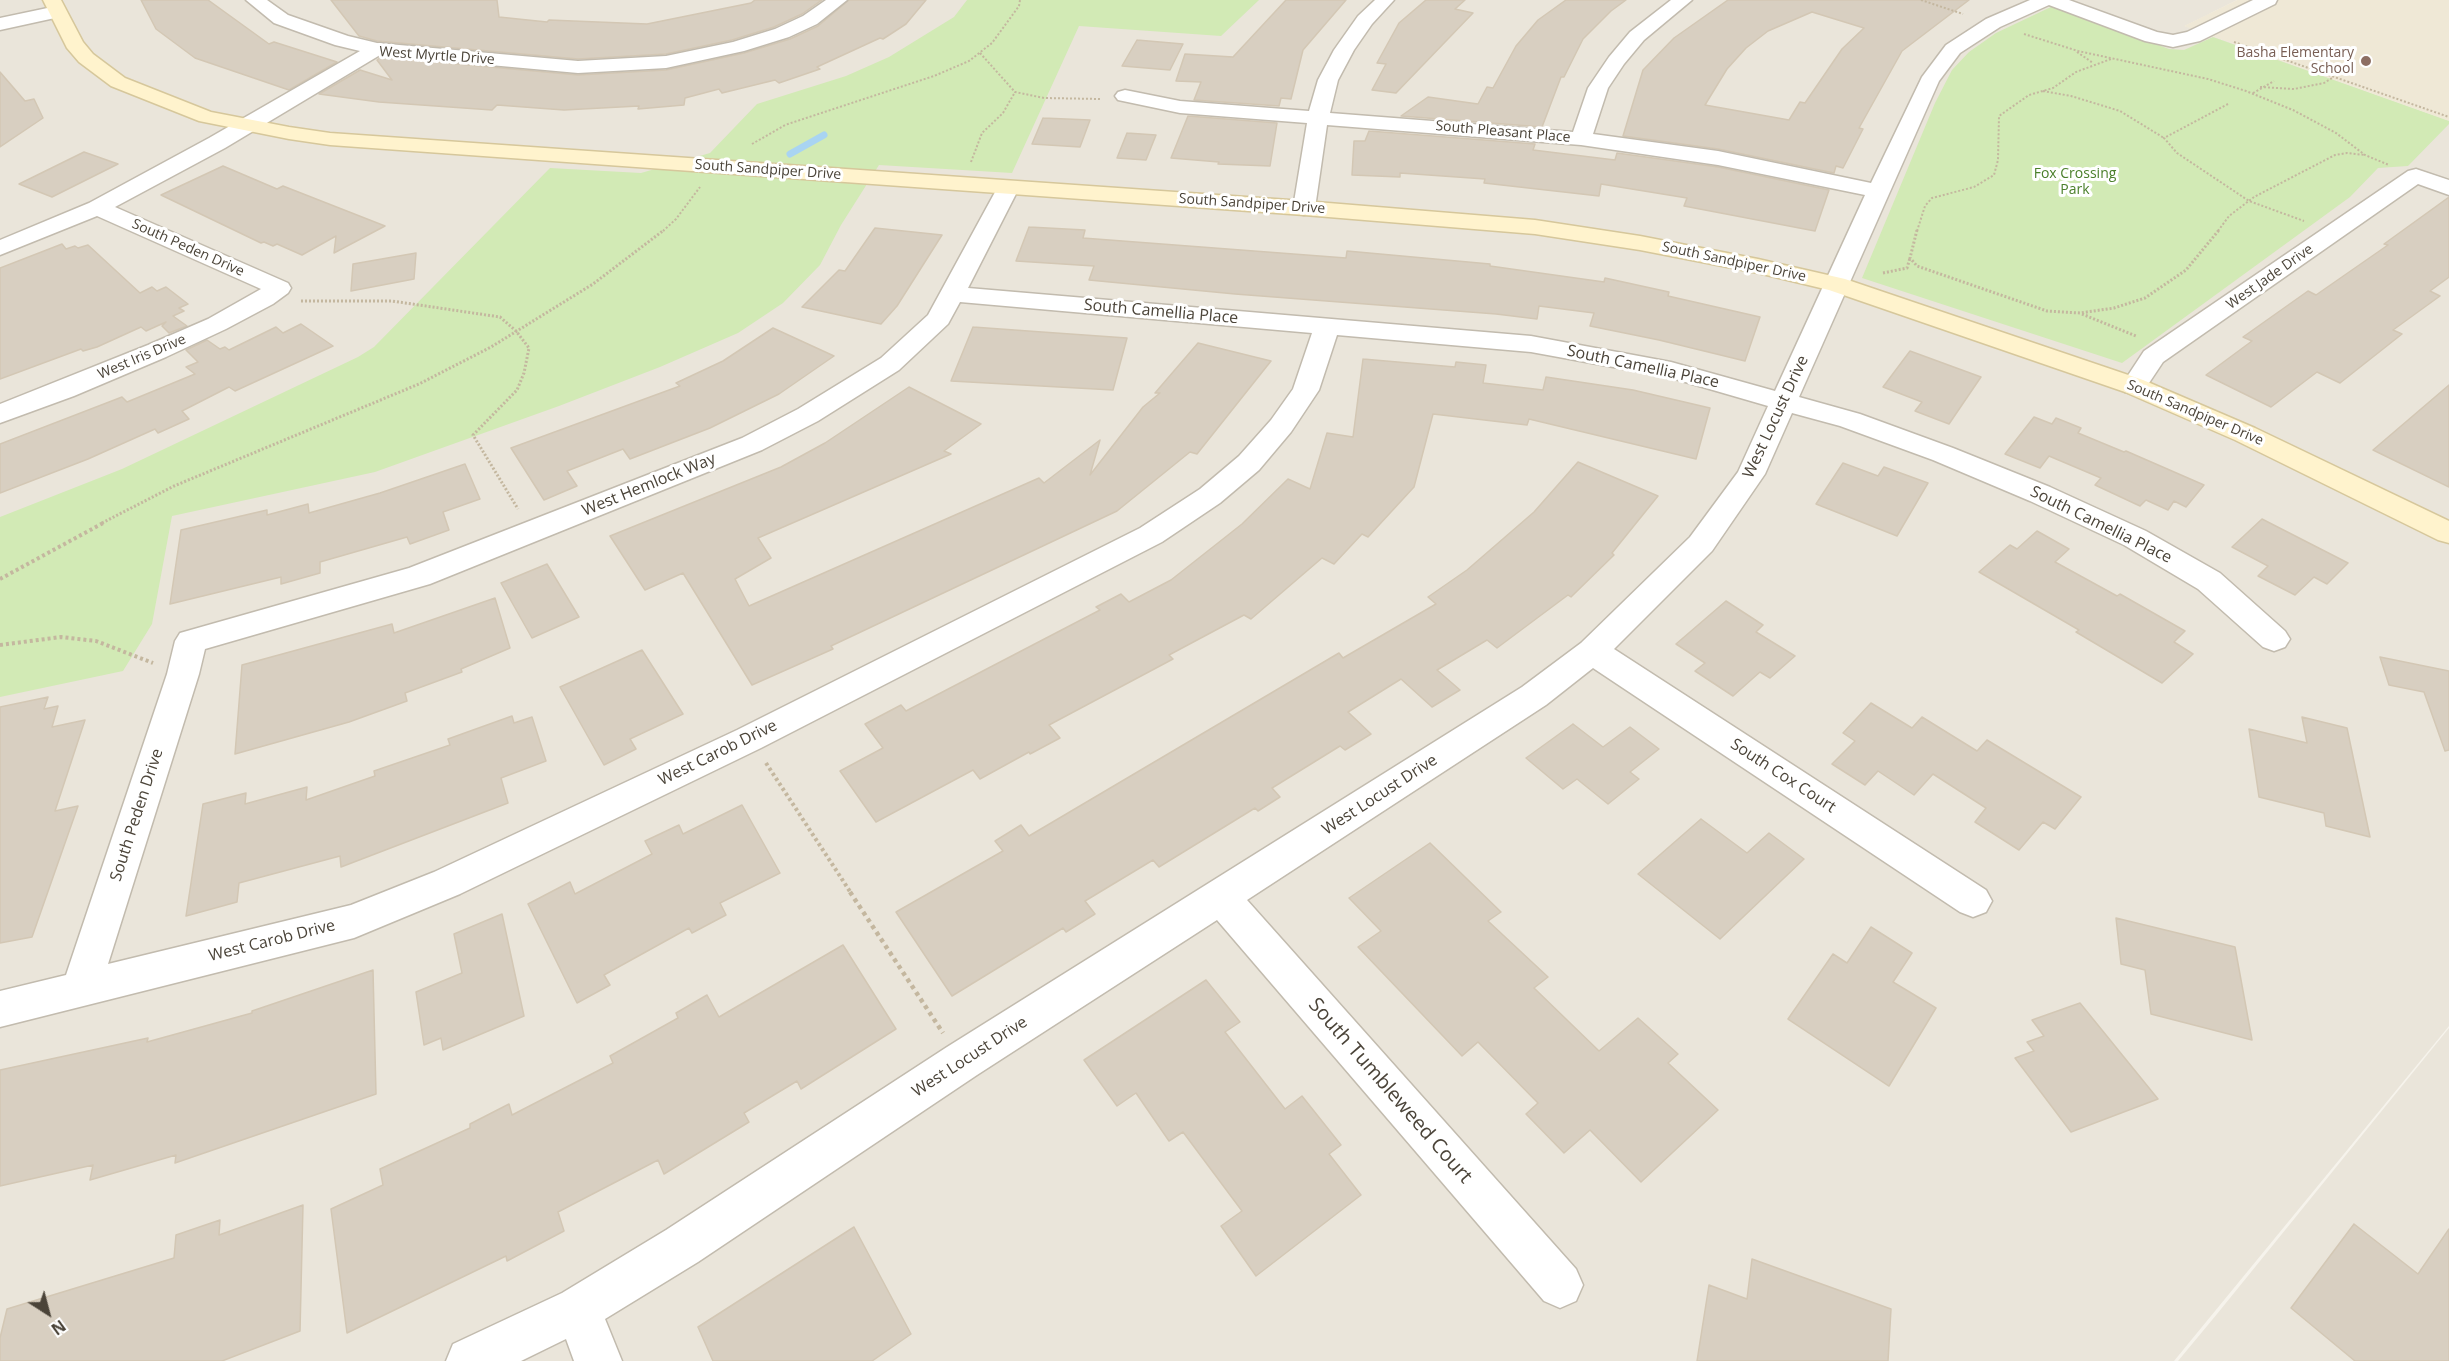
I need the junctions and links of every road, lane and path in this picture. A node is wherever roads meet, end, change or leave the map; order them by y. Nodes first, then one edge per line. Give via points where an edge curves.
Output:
1 (838, 0) edge
2 (1020, 0) edge
3 (1385, 0) edge
4 (1683, 0) edge
5 (1921, 0) edge
6 (2045, 0) edge
7 (2052, 0) edge
8 (2268, 0) edge
9 (260, 1) edge
10 (55, 6) edge
11 (1967, 15) dead end
12 (0, 24) edge
13 (2018, 32) dead end
14 (2229, 41) dead end
15 (377, 49) junction
16 (2072, 49) junction
17 (979, 53) junction
18 (2111, 58) junction
19 (2094, 63) junction
20 (2333, 78) junction
21 (2274, 81) dead end
22 (2260, 87) junction
23 (2040, 91) junction
24 (1015, 92) junction
25 (2253, 93) junction
26 (1125, 96) joint
27 (2228, 104) dead end
28 (2449, 117) edge
29 (1318, 118) junction
30 (246, 126) junction
31 (2164, 138) junction
32 (1581, 139) junction
33 (2365, 155) junction
34 (728, 167) junction
35 (2392, 167) dead end
36 (954, 183) junction
37 (1008, 188) junction
38 (2449, 188) edge
39 (1878, 191) junction
40 (2249, 201) junction
41 (97, 208) junction
42 (1304, 208) junction
43 (2313, 225) dead end
44 (0, 248) edge
45 (1910, 258) junction
46 (1872, 276) dead end
47 (1836, 284) junction
48 (272, 294) junction
49 (954, 294) junction
50 (2080, 313) junction
51 (1327, 326) junction
52 (516, 331) junction
53 (2143, 339) dead end
54 (2134, 386) junction
55 (1784, 402) junction
56 (0, 414) edge
57 (533, 532) junction
58 (2449, 533) edge
59 (0, 579) edge
60 (2274, 639) dead end
61 (0, 645) edge
62 (1592, 651) junction
63 (187, 657) junction
64 (749, 738) junction
65 (1221, 897) junction
66 (1973, 901) dead end
67 (81, 988) junction
68 (0, 1009) edge
69 (962, 1061) junction
70 (1560, 1285) dead end
71 (578, 1309) junction
72 (470, 1361) edge
73 (598, 1361) edge

1 - 15 street, West Myrtle Drive via 810,20 782,33 727,50 666,62 578,67
2 - 17 path via 1003,29
3 - 29 street via 1344,50 1328,80
4 - 32 street via 1637,36 1616,61 1598,88
5 - 11 path
6 - 39 street, West Locust Drive via 1993,23 1947,56 1929,81
7 - 8 street via 2173,41 2193,37
9 - 15 street via 281,19
10 - 12 street
10 - 30 street, South Sandpiper Drive via 74,44 118,81 176,106
13 - 16 path
14 - 20 path
15 - 30 street, West Myrtle Drive
16 - 18 path
16 - 19 path
17 - 24 path
17 - 34 path via 934,76 785,125 758,140
18 - 19 path
18 - 25 path
19 - 23 path via 2053,88
20 - 22 path via 2294,89
20 - 28 path
21 - 22 path
22 - 25 path
23 - 31 path via 2120,111
23 - 45 path via 1999,116 1994,176 1974,187 1932,198
24 - 26 path via 1085,100
24 - 36 path via 1003,113 982,133 975,158
25 - 33 path via 2313,121
26 - 29 street, South Pleasant Place via 1180,107
27 - 31 path
29 - 32 street, South Pleasant Place
29 - 42 street
30 - 34 street, South Sandpiper Drive via 330,139
30 - 41 street, West Myrtle Drive
31 - 40 path via 2177,153
32 - 39 street, South Pleasant Place via 1718,158
33 - 35 path
33 - 40 path via 2347,153 2324,159
34 - 36 street, South Sandpiper Drive
34 - 52 path via 699,188 676,219 651,242 593,284
36 - 37 street, South Sandpiper Drive
37 - 42 street, South Sandpiper Drive
37 - 49 street, West Hemlock Way
38 - 54 street, West Jade Drive via 2416,176 2153,357
39 - 47 street, West Locust Drive
40 - 43 path
40 - 50 path via 2229,216 2194,262 2156,291 2120,306
41 - 44 street, West Myrtle Drive
41 - 48 street, South Peden Drive
42 - 47 street, South Sandpiper Drive via 1586,234
45 - 46 path via 1907,268
45 - 50 path via 1917,266 2028,305 2047,311
47 - 54 street, South Sandpiper Drive
47 - 55 street, West Locust Drive
48 - 52 path via 392,301 500,317
48 - 56 street, West Iris Drive via 157,351
49 - 51 street, South Camellia Place
49 - 57 street, West Hemlock Way via 939,319 890,364 808,414 752,444
50 - 53 path
51 - 55 street, South Camellia Place via 1531,344 1671,370
51 - 64 street, West Carob Drive via 1306,390 1249,463 1210,496 1151,535
52 - 57 path via 529,348 517,390 473,435
52 - 59 path via 419,384 174,486
54 - 58 street, South Sandpiper Drive via 2227,425
55 - 60 street, South Camellia Place via 1850,420 1943,454 2135,538 2209,581
55 - 62 street, West Locust Drive via 1751,474 1701,544
57 - 63 street, West Hemlock Way
61 - 63 path via 61,638 96,640
62 - 65 street, West Locust Drive via 1534,696
62 - 66 street, South Cox Court
63 - 67 street, South Peden Drive
64 - 67 street, West Carob Drive via 447,883 354,921
64 - 69 path
65 - 69 street, West Locust Drive
65 - 70 street, South Tumbleweed Court
67 - 68 street, West Carob Drive
69 - 71 street, West Locust Drive via 682,1246
71 - 72 street, West Locust Drive
71 - 73 street

